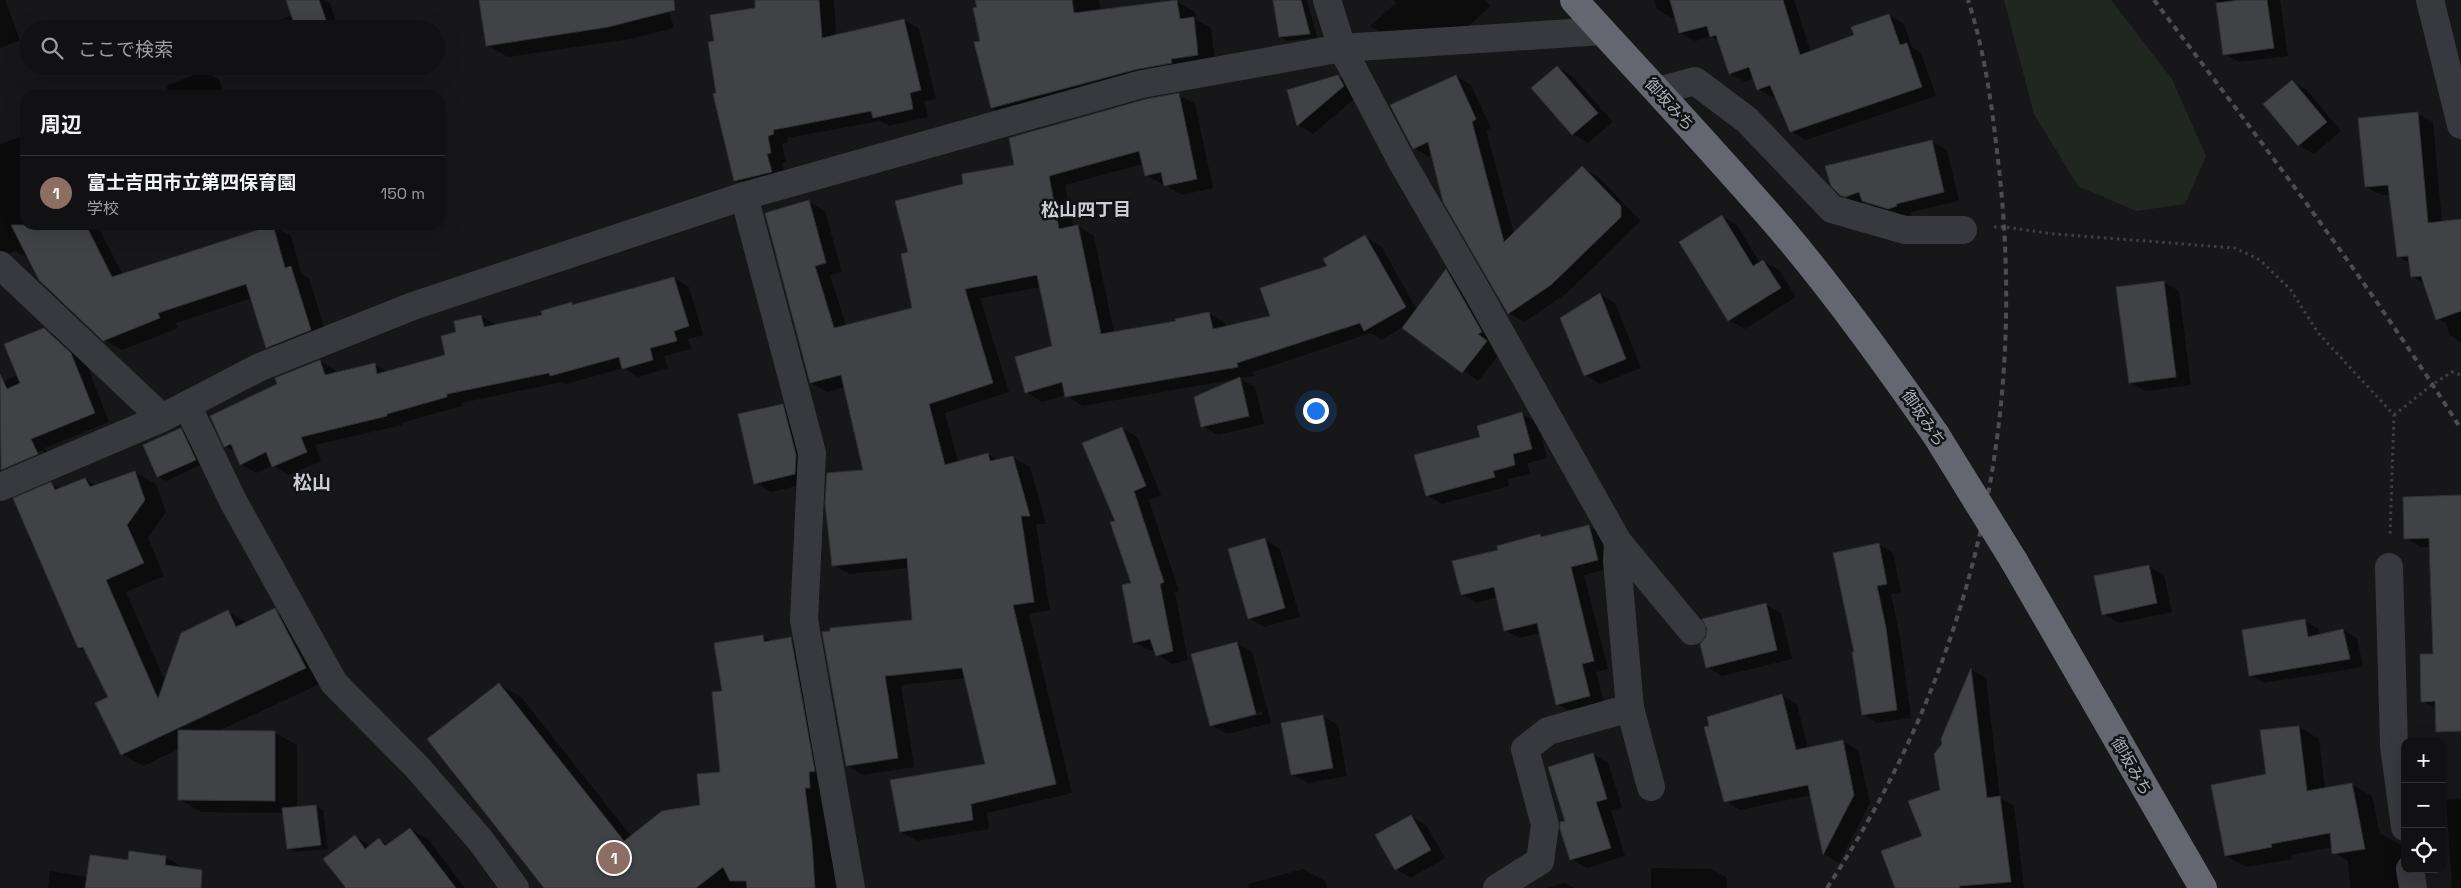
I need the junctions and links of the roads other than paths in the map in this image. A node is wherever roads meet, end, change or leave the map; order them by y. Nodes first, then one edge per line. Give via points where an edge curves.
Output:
1 (1327, 0) edge
2 (1574, 0) edge
3 (2430, 0) edge
4 (1602, 31) junction
5 (1342, 48) junction
6 (1658, 91) junction
7 (2461, 125) edge
8 (744, 196) junction
9 (1963, 230) road end
10 (0, 265) edge
11 (187, 405) junction
12 (162, 418) junction
13 (0, 487) edge
14 (1618, 542) junction
15 (2389, 567) road end
16 (1692, 631) dead end
17 (1630, 708) junction
18 (1651, 787) dead end
19 (2401, 798) edge
20 (2411, 873) edge
21 (515, 888) edge
22 (851, 888) edge
23 (1497, 888) edge
24 (2203, 888) edge
25 (2413, 888) edge

1 - 5 street
2 - 4 highway, 御坂みち
3 - 7 street
4 - 5 street
4 - 6 highway, 御坂みち
5 - 8 street via 1142,84
5 - 14 street via 1402,162
6 - 9 street via 1695,81 1747,120 1832,208 1905,230
6 - 24 highway, 御坂みち, bridge via 1782,231 1862,329 1936,435 2014,561
8 - 11 street via 413,306 260,367
8 - 22 street via 812,453 804,620
10 - 12 street
11 - 12 street
11 - 21 street via 233,501 334,683 417,767 482,841
12 - 13 street
14 - 16 street
14 - 17 street
15 - 19 street via 2394,746
17 - 18 street
17 - 23 street via 1548,731 1525,749 1544,825 1540,861
20 - 25 street

